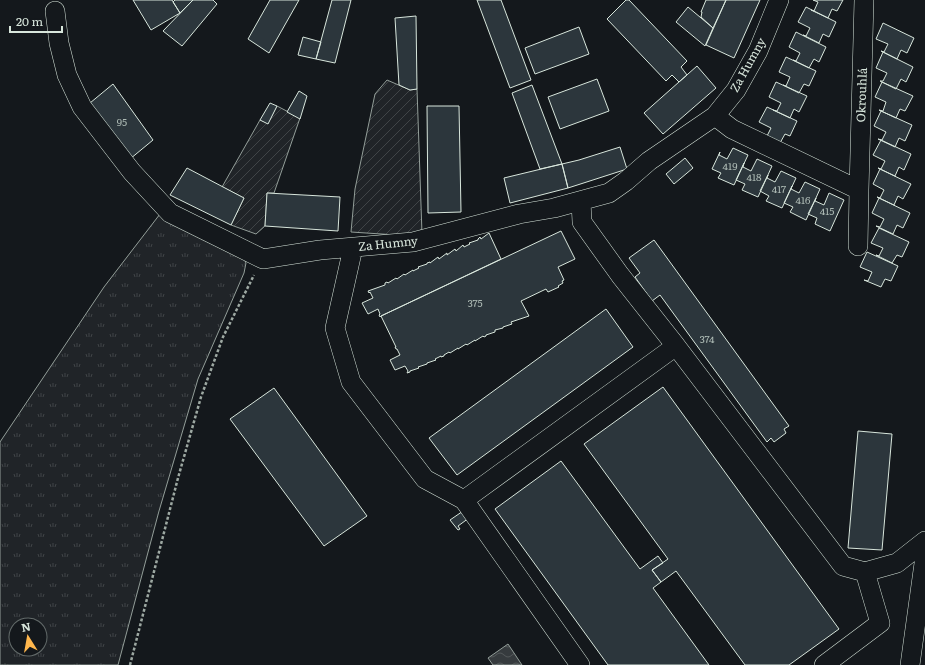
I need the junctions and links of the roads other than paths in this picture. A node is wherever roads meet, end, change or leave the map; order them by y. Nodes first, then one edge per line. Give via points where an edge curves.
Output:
1 (779, 0) edge
2 (864, 0) edge
3 (55, 10) dead end
4 (716, 116) junction
5 (859, 190) junction
6 (582, 201) junction
7 (858, 246) dead end
8 (353, 248) junction
9 (676, 346) junction
10 (464, 500) junction
11 (925, 541) edge
12 (925, 556) edge
13 (865, 572) junction
14 (580, 665) edge
15 (824, 665) edge
16 (910, 665) edge

1 - 4 street, Za Humny via 758,51 736,90
2 - 5 street, Okrouhlá
3 - 8 street, Za Humny via 59,43 67,75 82,107 132,172 170,213 263,259 320,250
4 - 5 street via 732,129
4 - 6 street, Za Humny via 649,161 626,182 609,193
5 - 7 street, Okrouhlá
6 - 8 street, Za Humny via 519,214 413,242
6 - 9 street via 582,222
8 - 10 street via 335,328 351,382 425,479
9 - 10 street
9 - 13 street via 843,566
10 - 14 street
11 - 13 street via 897,563
12 - 16 street
13 - 15 street via 880,622

